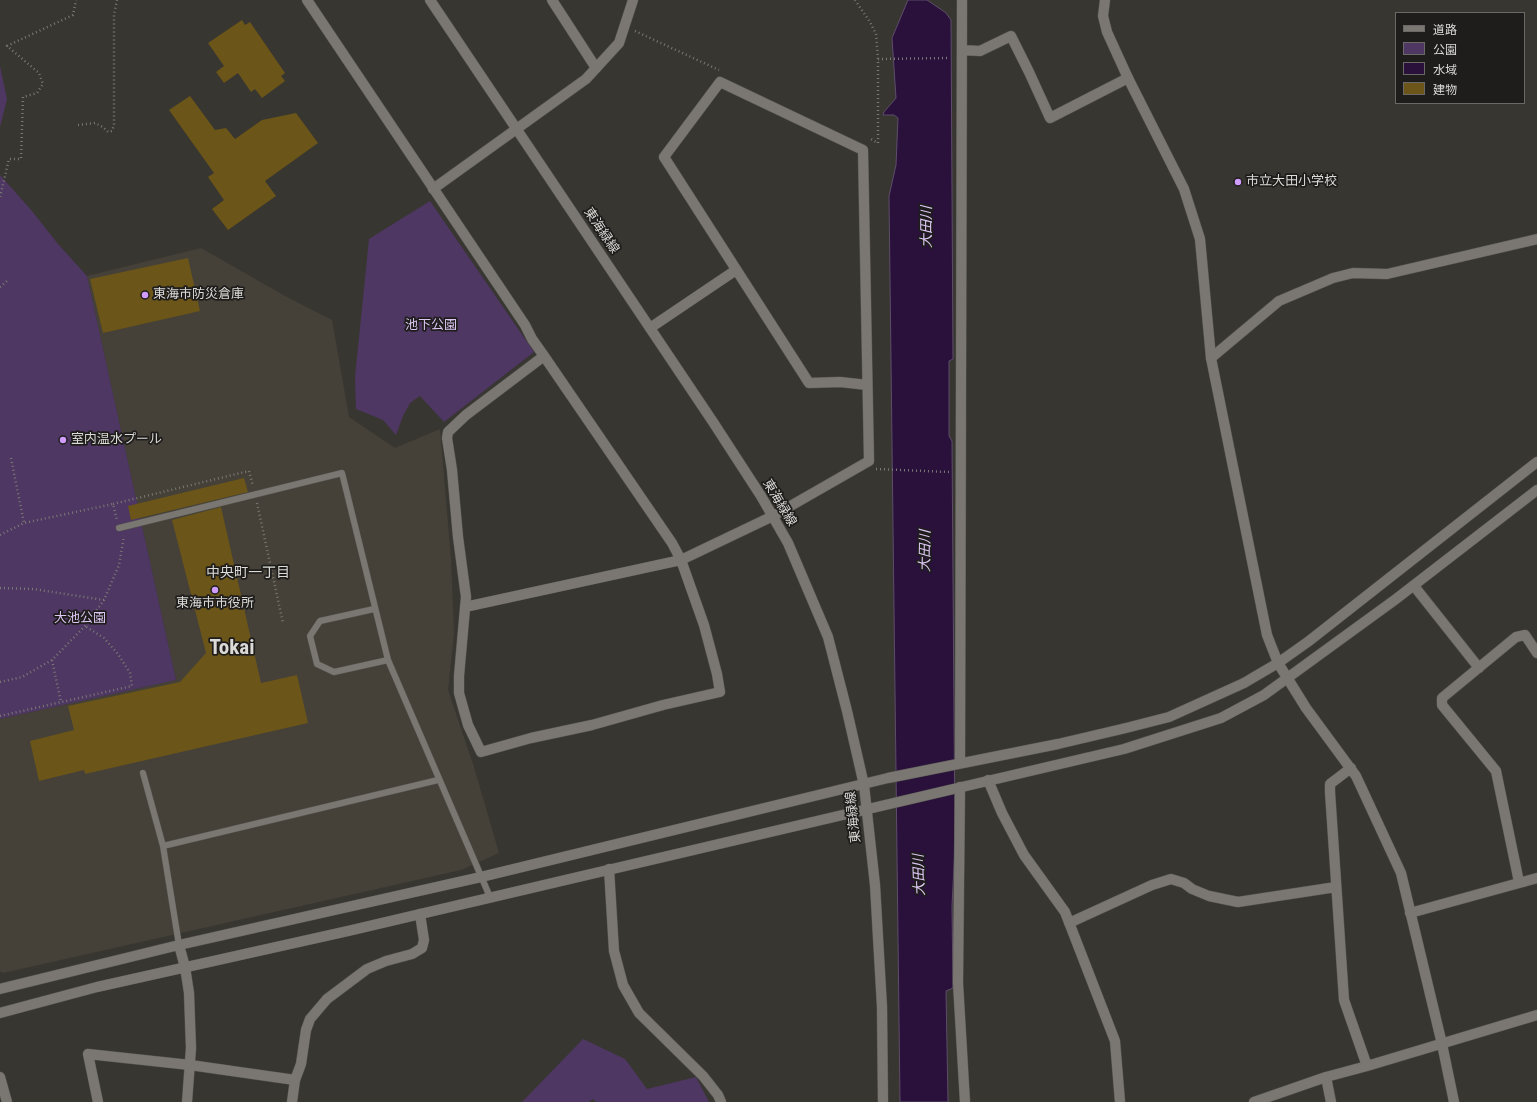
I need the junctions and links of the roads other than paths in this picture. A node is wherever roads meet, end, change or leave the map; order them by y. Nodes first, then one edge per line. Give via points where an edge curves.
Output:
1 (307, 0) edge
2 (430, 0) edge
3 (552, 0) edge
4 (633, 0) edge
5 (962, 0) edge
6 (1105, 0) edge
7 (962, 50) junction
8 (596, 68) junction
9 (1128, 78) junction
10 (516, 129) junction
11 (433, 189) junction
12 (1537, 238) edge
13 (736, 270) junction
14 (650, 328) junction
15 (544, 356) junction
16 (1211, 358) junction
17 (867, 385) junction
18 (1537, 462) edge
19 (1537, 490) edge
20 (774, 516) junction
21 (119, 528) road end
22 (681, 560) junction
23 (1414, 586) junction
24 (465, 607) junction
25 (374, 609) junction
26 (1537, 653) edge
27 (388, 660) junction
28 (1278, 663) junction
29 (1479, 668) junction
30 (1288, 678) junction
31 (957, 764) junction
32 (1351, 768) junction
33 (143, 773) dead end
34 (438, 780) junction
35 (988, 780) junction
36 (864, 785) junction
37 (957, 788) junction
38 (867, 809) junction
39 (163, 846) junction
40 (609, 869) junction
41 (482, 877) junction
42 (1537, 878) edge
43 (1519, 882) junction
44 (1336, 887) junction
45 (490, 897) junction
46 (1410, 913) junction
47 (420, 914) junction
48 (1069, 923) junction
49 (180, 945) junction
50 (185, 968) junction
51 (0, 989) edge
52 (0, 1012) edge
53 (1537, 1015) edge
54 (1442, 1044) junction
55 (190, 1065) junction
56 (1367, 1066) junction
57 (0, 1077) edge
58 (1326, 1077) junction
59 (295, 1080) junction
60 (7, 1102) edge
61 (98, 1102) edge
62 (187, 1102) edge
63 (292, 1102) edge
64 (721, 1102) edge
65 (883, 1102) edge
66 (965, 1102) edge
67 (1120, 1102) edge
68 (1254, 1102) edge
69 (1331, 1102) edge
70 (1454, 1102) edge

1 - 11 street
2 - 10 street, 東海緑線
3 - 8 street
4 - 8 street via 619,43
5 - 7 street
6 - 9 street via 1103,16 1107,32
7 - 9 street via 980,51 1011,36 1050,118
7 - 31 street
8 - 10 street via 586,79
9 - 16 street via 1184,189 1200,239
10 - 11 street
10 - 14 street, 東海緑線
11 - 15 street
12 - 16 street via 1387,274 1353,273 1333,278 1279,301
13 - 14 street
13 - 17 street via 809,382
13 - 17 street via 664,157 720,82 864,150
14 - 20 street, 東海緑線
15 - 22 street via 672,543
15 - 24 street via 466,415 448,432
16 - 28 street via 1267,635
17 - 20 street via 869,461
18 - 28 street
19 - 23 street
20 - 22 street
20 - 36 street, 東海緑線 via 828,637
21 - 25 lane via 342,473
22 - 24 street
22 - 24 street via 704,625 720,692 481,752 468,725 459,693 458,676
23 - 29 street
23 - 30 street
25 - 27 lane
25 - 27 lane via 320,621 310,636 317,664 334,672
26 - 29 street via 1525,634 1516,636
27 - 34 lane
28 - 30 street
28 - 31 street via 1244,684 1169,717
29 - 43 street via 1442,698 1442,704 1496,771
30 - 32 street via 1306,708
30 - 35 street via 1264,695 1221,718 1124,749
31 - 36 street
32 - 44 street via 1330,784
32 - 46 street via 1401,873
33 - 39 lane
34 - 39 lane
34 - 41 lane
35 - 37 street
35 - 48 street via 1002,814 1024,855
36 - 38 street, 東海緑線
36 - 41 street
37 - 38 street
37 - 66 street via 958,983
38 - 40 street
38 - 65 street, 東海緑線 via 882,999
39 - 49 lane
40 - 45 street
40 - 64 street via 614,951 623,985 639,1014 703,1076
41 - 45 lane
41 - 49 street
42 - 43 street
43 - 46 street
44 - 48 street via 1238,902 1209,896 1184,883 1171,880 1152,885
44 - 56 street via 1344,1000
45 - 47 street
46 - 54 street
47 - 50 street
47 - 59 street via 424,940 422,948 412,954 367,969 327,999 310,1019 301,1064
48 - 67 street via 1115,1041
49 - 50 street
49 - 51 street
50 - 52 street
50 - 55 street via 189,993
53 - 54 street
54 - 56 street
54 - 70 street
55 - 59 street
55 - 61 street via 88,1054
55 - 62 street
56 - 58 street
57 - 60 street
58 - 68 street
58 - 69 street
59 - 63 street

